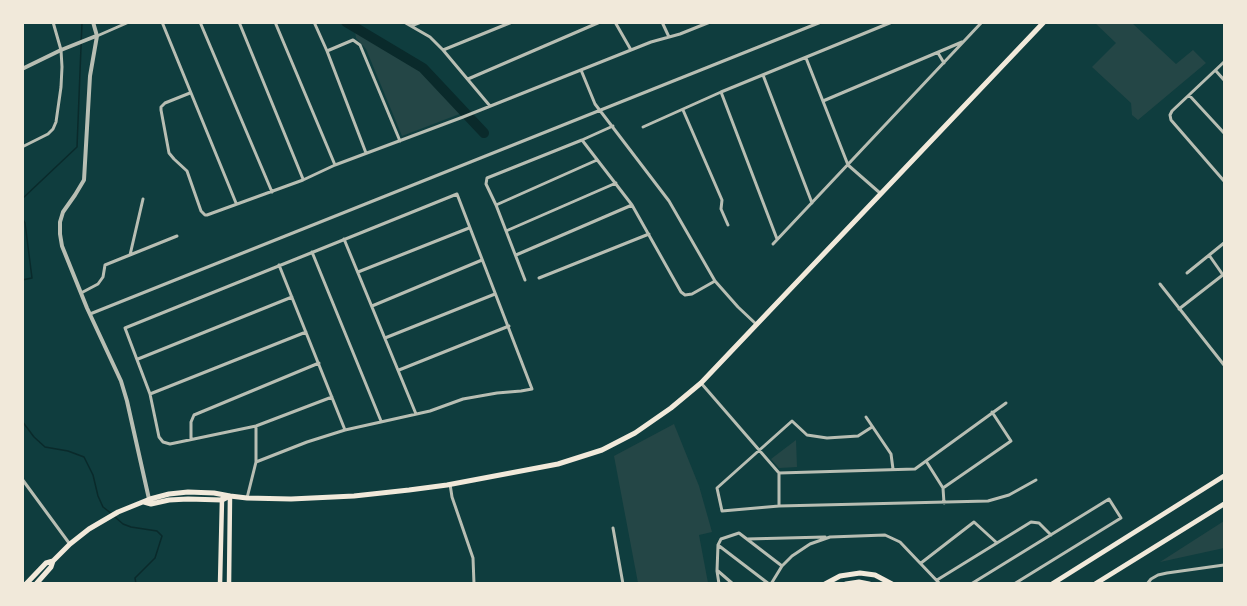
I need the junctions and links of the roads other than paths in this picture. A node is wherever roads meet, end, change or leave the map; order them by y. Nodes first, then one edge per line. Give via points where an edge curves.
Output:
1 (53, 22) edge
2 (93, 22) edge
3 (129, 22) edge
4 (162, 22) edge
5 (200, 22) edge
6 (239, 22) edge
7 (275, 22) edge
8 (314, 22) edge
9 (404, 22) edge
10 (420, 22) edge
11 (512, 22) edge
12 (600, 22) edge
13 (615, 22) edge
14 (662, 22) edge
15 (710, 22) edge
16 (821, 22) edge
17 (892, 22) edge
18 (982, 22) edge
19 (1044, 22) edge
20 (123, 24) edge
21 (411, 26) junction
22 (97, 36) junction
23 (669, 37) junction
24 (965, 41) junction
25 (61, 50) junction
26 (443, 50) junction
27 (631, 50) junction
28 (327, 51) junction
29 (938, 53) junction
30 (806, 58) junction
31 (1224, 62) edge
32 (944, 63) junction
33 (22, 69) edge
34 (581, 70) junction
35 (1216, 71) junction
36 (764, 75) junction
37 (468, 79) junction
38 (1224, 80) edge
39 (721, 92) junction
40 (190, 93) junction
41 (1190, 95) junction
42 (823, 101) junction
43 (490, 106) junction
44 (683, 110) junction
45 (601, 111) junction
46 (613, 126) junction
47 (643, 127) dead end
48 (1224, 133) edge
49 (582, 140) junction
50 (400, 141) junction
51 (22, 147) edge
52 (366, 153) junction
53 (597, 160) junction
54 (336, 165) junction
55 (848, 165) junction
56 (303, 180) junction
57 (1224, 181) edge
58 (616, 183) junction
59 (272, 192) junction
60 (881, 194) junction
61 (142, 199) dead end
62 (237, 203) junction
63 (812, 203) junction
64 (496, 205) junction
65 (632, 205) junction
66 (728, 225) dead end
67 (469, 228) junction
68 (506, 231) junction
69 (649, 234) junction
70 (177, 237) dead end
71 (344, 239) junction
72 (777, 240) junction
73 (1224, 243) edge
74 (773, 244) dead end
75 (312, 252) junction
76 (130, 255) junction
77 (516, 255) junction
78 (1209, 255) junction
79 (482, 260) junction
80 (279, 265) junction
81 (358, 272) junction
82 (1187, 273) dead end
83 (1224, 275) edge
84 (539, 278) dead end
85 (525, 280) dead end
86 (714, 281) junction
87 (1160, 284) dead end
88 (81, 293) junction
89 (495, 294) junction
90 (292, 297) junction
91 (372, 306) junction
92 (1179, 309) junction
93 (90, 314) junction
94 (757, 324) junction
95 (509, 326) junction
96 (306, 332) junction
97 (385, 338) junction
98 (1224, 352) edge
99 (1218, 357) junction
100 (138, 359) junction
101 (319, 363) junction
102 (1224, 365) edge
103 (398, 371) junction
104 (700, 383) junction
105 (150, 394) junction
106 (332, 397) junction
107 (1005, 403) dead end
108 (992, 412) junction
109 (416, 414) junction
110 (866, 417) dead end
111 (381, 421) junction
112 (256, 426) junction
113 (872, 427) junction
114 (345, 430) junction
115 (191, 439) junction
116 (759, 449) junction
117 (926, 461) junction
118 (256, 462) junction
119 (893, 469) junction
120 (779, 473) junction
121 (1224, 476) edge
122 (22, 479) edge
123 (1036, 480) dead end
124 (450, 484) junction
125 (943, 488) junction
126 (230, 496) junction
127 (222, 497) junction
128 (247, 498) junction
129 (148, 502) junction
130 (944, 503) junction
131 (1224, 504) edge
132 (779, 507) junction
133 (613, 528) dead end
134 (1051, 535) junction
135 (830, 537) junction
136 (747, 538) junction
137 (997, 543) junction
138 (70, 544) junction
139 (718, 545) junction
140 (53, 561) junction
141 (921, 562) junction
142 (1224, 565) edge
143 (782, 566) junction
144 (1118, 570) junction
145 (717, 571) junction
146 (938, 582) edge
147 (26, 584) edge
148 (36, 584) edge
149 (220, 584) edge
150 (229, 584) edge
151 (474, 584) edge
152 (623, 584) edge
153 (719, 584) edge
154 (733, 584) edge
155 (770, 584) edge
156 (825, 584) edge
157 (846, 584) edge
158 (869, 584) edge
159 (892, 584) edge
160 (971, 584) edge
161 (1014, 584) edge
162 (1052, 584) edge
163 (1095, 584) edge
164 (1104, 584) edge
165 (1147, 584) edge

1 - 25 street
2 - 22 street
3 - 20 street
4 - 40 street
5 - 59 street
6 - 56 street
7 - 54 street
8 - 28 street
9 - 21 street
10 - 21 street
11 - 26 street
12 - 37 street
13 - 27 street
14 - 23 street
15 - 23 street
16 - 45 street
17 - 30 street
18 - 24 street
19 - 60 highway
20 - 22 street
21 - 26 street
22 - 25 street
22 - 88 street via 90,76 84,180 63,212 59,232
23 - 27 street
24 - 29 street
24 - 32 street
25 - 33 street
25 - 51 street via 56,122 48,135
26 - 37 street
27 - 34 street
28 - 50 street via 353,40 360,45
28 - 52 street
29 - 32 street
29 - 42 street
30 - 36 street
30 - 42 street
31 - 35 street
32 - 55 street
34 - 43 street
34 - 45 street
35 - 38 street
35 - 41 street
36 - 39 street
36 - 63 street
37 - 43 street
39 - 44 street
39 - 72 street
40 - 62 street
40 - 62 street via 161,107 169,153 187,171 205,215
41 - 48 street
41 - 57 street via 1173,111 1171,120
42 - 55 street
43 - 50 street
44 - 47 street
44 - 66 street via 722,200 720,209
45 - 46 street
45 - 93 street
46 - 49 street
46 - 86 street via 669,201
49 - 53 street
49 - 64 street via 487,178
50 - 52 street
52 - 54 street
53 - 58 street
53 - 64 street
54 - 56 street
55 - 60 street
55 - 63 street
56 - 59 street
58 - 65 street
58 - 68 street
59 - 62 street
60 - 94 highway
61 - 76 street
63 - 72 street
64 - 68 street
65 - 69 street
65 - 77 street
67 - 71 street via 457,194
67 - 79 street
67 - 81 street
68 - 77 street
69 - 84 street
69 - 86 street via 685,295
70 - 76 street
71 - 75 street
71 - 81 street
72 - 74 street
73 - 78 street
75 - 80 street
75 - 111 street
76 - 88 street via 105,265 98,284
77 - 85 street
78 - 82 street
78 - 83 street
79 - 89 street
79 - 91 street
80 - 90 street
80 - 100 street via 125,328
81 - 91 street
83 - 92 street
86 - 94 street
87 - 92 street
88 - 93 street
89 - 95 street
89 - 97 street
90 - 96 street
90 - 100 street
91 - 97 street
92 - 99 street
93 - 129 street via 124,391
94 - 104 highway
95 - 103 street
95 - 109 street via 532,388 474,396
96 - 101 street
96 - 105 street
97 - 103 street
98 - 99 street
99 - 102 street
100 - 105 street
101 - 106 street
101 - 115 street via 194,415
103 - 109 street
104 - 116 street
104 - 124 highway via 651,423 602,450 558,464
105 - 115 street via 163,442
106 - 112 street
106 - 114 street
107 - 108 street
108 - 117 street
108 - 125 street via 1011,441
109 - 111 street
110 - 113 street
111 - 114 street
112 - 115 street
112 - 118 street
113 - 116 street via 858,436 827,438 807,435 792,421
113 - 119 street via 891,454
114 - 118 street
116 - 120 street
116 - 132 street via 717,488 722,512
117 - 119 street via 915,469
117 - 125 street
118 - 128 street
119 - 120 street
120 - 132 street
121 - 162 highway
122 - 138 street
123 - 130 street via 988,501
124 - 128 highway via 354,496
124 - 151 street via 473,558
125 - 130 street
126 - 127 highway
126 - 128 highway
126 - 150 main road
127 - 129 highway
127 - 149 main road
129 - 138 highway via 114,514
130 - 132 street
131 - 144 highway
133 - 152 street
134 - 137 street via 1039,523 1031,522
134 - 160 street
134 - 161 street via 1109,499 1121,518
135 - 136 street
135 - 141 street via 885,536 900,542
135 - 143 street via 810,544
136 - 139 street via 739,533 721,539
136 - 143 street
137 - 141 street via 974,522
137 - 146 street
138 - 140 highway
139 - 145 street
139 - 155 street
140 - 147 highway via 46,563
140 - 148 highway
141 - 146 street
142 - 165 street via 1158,575
143 - 155 street
144 - 163 highway
144 - 164 highway
145 - 153 street
145 - 154 street
156 - 159 highway via 840,576 860,573
157 - 158 highway

